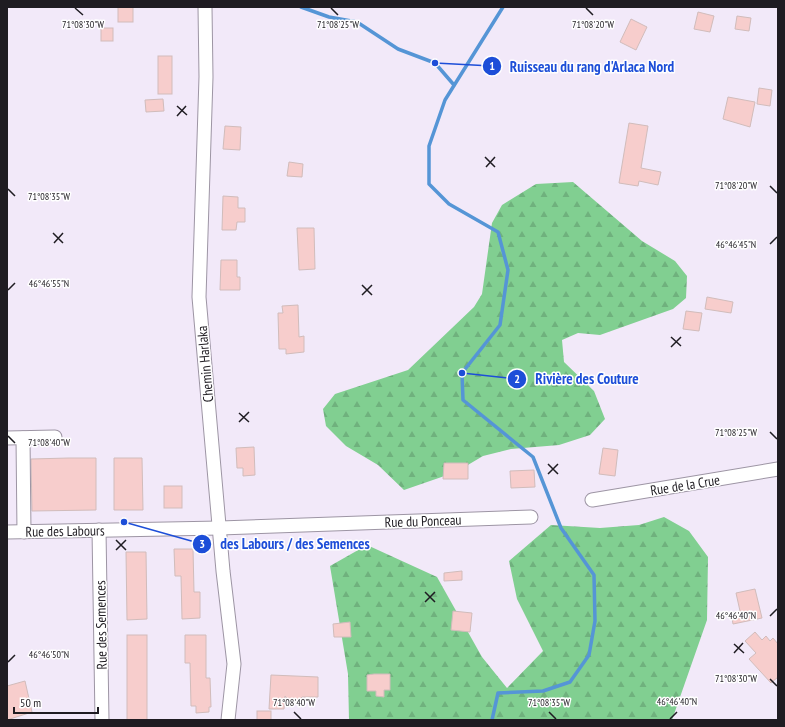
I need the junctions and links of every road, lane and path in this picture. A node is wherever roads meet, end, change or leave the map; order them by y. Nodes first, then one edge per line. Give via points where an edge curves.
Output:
1 (206, 7) edge
2 (55, 437) dead end
3 (7, 438) edge
4 (23, 438) junction
5 (778, 469) edge
6 (592, 500) dead end
7 (531, 517) dead end
8 (220, 528) junction
9 (99, 530) junction
10 (7, 532) edge
11 (24, 532) junction
12 (102, 720) edge
13 (228, 720) edge

1 - 8 street, Chemin Harlaka via 199,297
2 - 4 street
3 - 4 street
4 - 11 street
5 - 6 street, Rue de la Crue
7 - 8 street, Rue du Ponceau
8 - 9 street, Rue des Labours
8 - 13 street, Chemin Harlaka via 234,664
9 - 11 street, Rue des Labours
9 - 12 street, Rue des Semences
10 - 11 street, Rue des Labours

